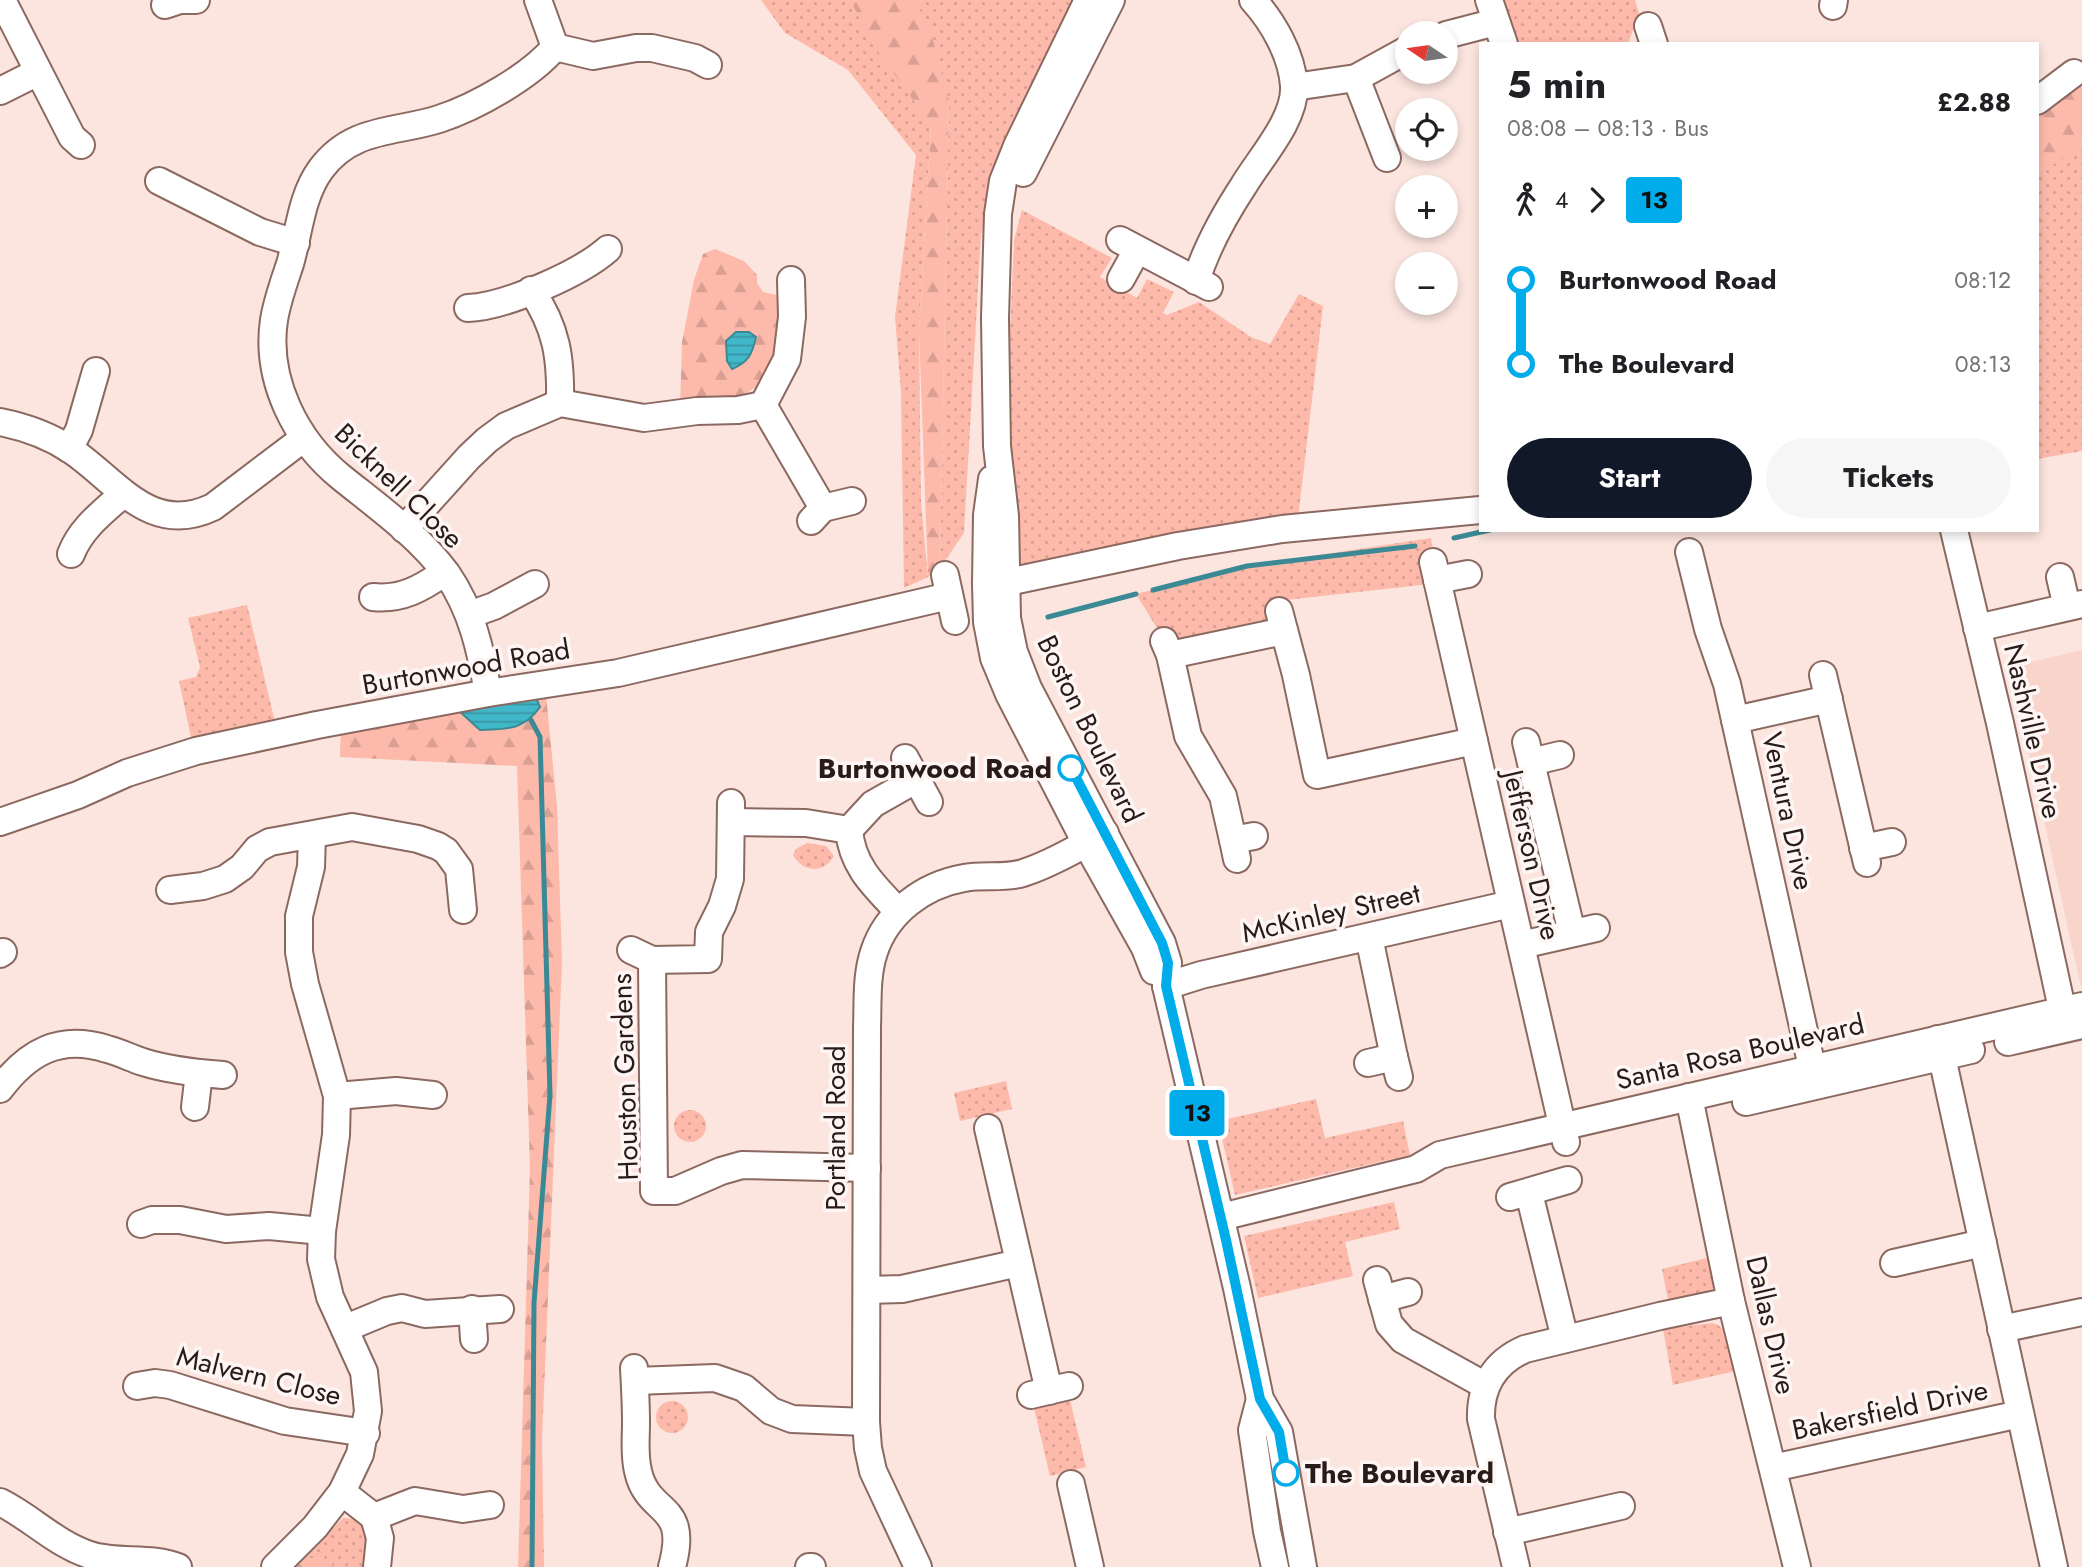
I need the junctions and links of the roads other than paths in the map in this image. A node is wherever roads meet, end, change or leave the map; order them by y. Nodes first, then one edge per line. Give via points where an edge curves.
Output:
1 (2, 0) edge
2 (196, 0) edge
3 (538, 0) edge
4 (1088, 0) edge
5 (1111, 0) edge
6 (1252, 0) edge
7 (175, 2) edge
8 (1496, 22) edge
9 (1458, 32) edge
10 (555, 47) junction
11 (1395, 57) edge
12 (711, 69) dead end
13 (38, 72) junction
14 (2074, 73) dead end
15 (1356, 78) junction
16 (1294, 87) junction
17 (0, 91) edge
18 (2039, 99) edge
19 (82, 145) dead end
20 (1388, 158) dead end
21 (157, 180) dead end
22 (296, 243) junction
23 (997, 243) junction
24 (608, 249) dead end
25 (789, 278) dead end
26 (1122, 279) dead end
27 (531, 290) junction
28 (468, 308) dead end
29 (97, 369) dead end
30 (560, 403) junction
31 (763, 405) junction
32 (0, 422) edge
33 (304, 438) junction
34 (69, 449) junction
35 (123, 494) junction
36 (852, 501) dead end
37 (1479, 510) edge
38 (404, 529) junction
39 (1954, 532) edge
40 (1689, 553) dead end
41 (71, 554) dead end
42 (445, 572) junction
43 (1468, 574) dead end
44 (2060, 578) dead end
45 (996, 583) junction
46 (536, 584) dead end
47 (373, 597) dead end
48 (950, 597) dead end
49 (2074, 606) edge
50 (469, 615) junction
51 (1977, 628) junction
52 (488, 693) junction
53 (1735, 720) junction
54 (1474, 741) junction
55 (1560, 755) dead end
56 (917, 780) dead end
57 (0, 822) edge
58 (849, 830) junction
59 (312, 835) junction
60 (1096, 838) junction
61 (1892, 842) dead end
62 (1241, 845) dead end
63 (166, 890) dead end
64 (1511, 904) junction
65 (898, 911) junction
66 (461, 912) dead end
67 (1369, 937) junction
68 (1521, 945) junction
69 (1166, 986) junction
70 (2073, 1017) edge
71 (1939, 1048) junction
72 (1368, 1063) dead end
73 (1814, 1077) junction
74 (0, 1089) edge
75 (337, 1096) junction
76 (437, 1097) dead end
77 (1690, 1106) junction
78 (195, 1107) dead end
79 (989, 1128) dead end
80 (1565, 1135) junction
81 (867, 1168) junction
82 (1568, 1180) dead end
83 (1221, 1217) junction
84 (136, 1226) dead end
85 (322, 1231) junction
86 (1983, 1243) junction
87 (1019, 1263) junction
88 (1894, 1263) dead end
89 (867, 1290) junction
90 (1408, 1292) dead end
91 (1731, 1301) junction
92 (472, 1309) junction
93 (500, 1309) dead end
94 (2082, 1312) edge
95 (346, 1328) junction
96 (2001, 1329) junction
97 (474, 1339) dead end
98 (1565, 1339) junction
99 (1486, 1386) junction
100 (133, 1389) dead end
101 (1050, 1391) dead end
102 (1260, 1399) junction
103 (2020, 1414) junction
104 (866, 1422) junction
105 (366, 1433) junction
106 (1773, 1468) junction
107 (1070, 1484) dead end
108 (342, 1492) junction
109 (0, 1502) edge
110 (490, 1505) dead end
111 (1621, 1505) dead end
112 (374, 1517) junction
113 (1507, 1532) junction
114 (60, 1556) edge
115 (178, 1567) edge
116 (275, 1567) edge
117 (377, 1567) edge
118 (671, 1567) edge
119 (918, 1567) edge
120 (1090, 1567) edge
121 (1275, 1567) edge
122 (1303, 1567) edge
123 (1516, 1567) edge
124 (1797, 1567) edge
125 (2054, 1567) edge

1 - 13 street
2 - 7 street
3 - 10 street
4 - 23 street, Boston Boulevard via 1003,181
5 - 23 street, Boston Boulevard via 1017,185
6 - 16 street via 1280,41
8 - 9 street
10 - 12 street via 593,56 652,48 687,55
10 - 22 street, Bicknell Close via 524,76 456,113 367,135 342,148 313,182
11 - 15 street
13 - 17 street
13 - 19 street via 72,137
14 - 18 street
15 - 16 street
15 - 20 street
16 - 26 street via 1288,114 1201,264 1204,284 1128,245
21 - 22 street via 261,232
22 - 33 street, Bicknell Close via 274,320 273,356 283,400
23 - 45 street, Boston Boulevard via 996,446 1005,516
24 - 27 street via 585,266
25 - 31 street via 792,317 787,359
27 - 28 street via 494,305
27 - 30 street via 560,355
29 - 34 street
30 - 31 street via 644,418
30 - 38 street via 506,426 487,440
31 - 36 street via 817,514
32 - 34 street
33 - 35 street via 199,514 157,512
33 - 38 street, Bicknell Close via 342,478
34 - 35 street
35 - 41 street via 84,529
37 - 45 street via 1282,529
38 - 42 street, Bicknell Close
39 - 51 street, Nashville Drive
40 - 53 street, Ventura Drive
42 - 47 street via 418,590 393,598
42 - 50 street, Bicknell Close
43 - 54 street, Jefferson Drive via 1435,571
44 - 49 street
45 - 60 street, Boston Boulevard via 987,622 1000,675
46 - 50 street
48 - 52 street, Burtonwood Road via 816,637 621,684
49 - 51 street
50 - 52 street, Bicknell Close
51 - 70 street, Nashville Drive
52 - 57 street, Burtonwood Road via 196,751
53 - 61 street via 1826,687 1865,855
53 - 73 street, Ventura Drive
54 - 62 street via 1319,785 1282,621 1167,648 1188,736 1223,796
54 - 64 street, Jefferson Drive
55 - 68 street via 1529,752 1584,930
56 - 58 street via 873,804
58 - 65 street via 856,862
58 - 81 street, Houston Gardens via 731,812 730,879 709,932 708,959 641,955 654,1191 675,1191 742,1165
59 - 63 street via 264,845 225,879
59 - 66 street via 352,827 438,845 459,869
59 - 75 street, Malvern Close via 299,916 299,952
60 - 65 street, Portland Road via 1021,874 946,881
60 - 69 street, Boston Boulevard via 1151,966
64 - 67 street, McKinley Street
64 - 68 street, Jefferson Drive
65 - 81 street, Portland Road via 879,940 869,977
67 - 69 street, McKinley Street
67 - 72 street via 1396,1067
68 - 80 street, Jefferson Drive
69 - 83 street, Boston Boulevard
70 - 71 street, Santa Rosa Boulevard
71 - 73 street, Santa Rosa Boulevard
71 - 86 street
73 - 77 street, Santa Rosa Boulevard
74 - 78 street via 26,1060 68,1044 100,1047 144,1062 211,1074
75 - 76 street via 396,1091
75 - 85 street, Malvern Close
77 - 80 street, Santa Rosa Boulevard
77 - 91 street, Dallas Drive
79 - 87 street
80 - 83 street, Santa Rosa Boulevard via 1443,1172 1416,1169
81 - 89 street, Portland Road
82 - 98 street via 1520,1195
83 - 102 street, Boston Boulevard
84 - 85 street via 152,1220 180,1220 226,1229 269,1226
85 - 95 street, Malvern Close via 325,1283
86 - 88 street
86 - 96 street
87 - 89 street via 902,1289
87 - 101 street
89 - 104 street, Portland Road
90 - 99 street via 1380,1289 1389,1324 1402,1340
91 - 98 street
91 - 106 street, Dallas Drive
92 - 93 street
92 - 95 street via 425,1314 402,1308
92 - 97 street
94 - 96 street
95 - 105 street, Malvern Close via 366,1381
96 - 103 street
98 - 99 street via 1512,1354
99 - 113 street via 1480,1401 1481,1419
100 - 105 street, Malvern Close via 155,1383 170,1385 285,1421
102 - 121 street, Boston Boulevard via 1252,1430
102 - 122 street, Boston Boulevard via 1279,1432
103 - 106 street, Bakersfield Drive
103 - 125 street
104 - 118 street via 792,1419 771,1411 744,1388 715,1378 634,1374 638,1472 676,1528 677,1549
104 - 119 street, Portland Road via 873,1471
105 - 108 street, Malvern Close
106 - 124 street, Dallas Drive
107 - 120 street
108 - 112 street
108 - 116 street, Malvern Close
109 - 114 street via 20,1512
110 - 112 street via 463,1509 415,1501
111 - 113 street
112 - 117 street via 380,1538
113 - 123 street
114 - 115 street via 155,1561

